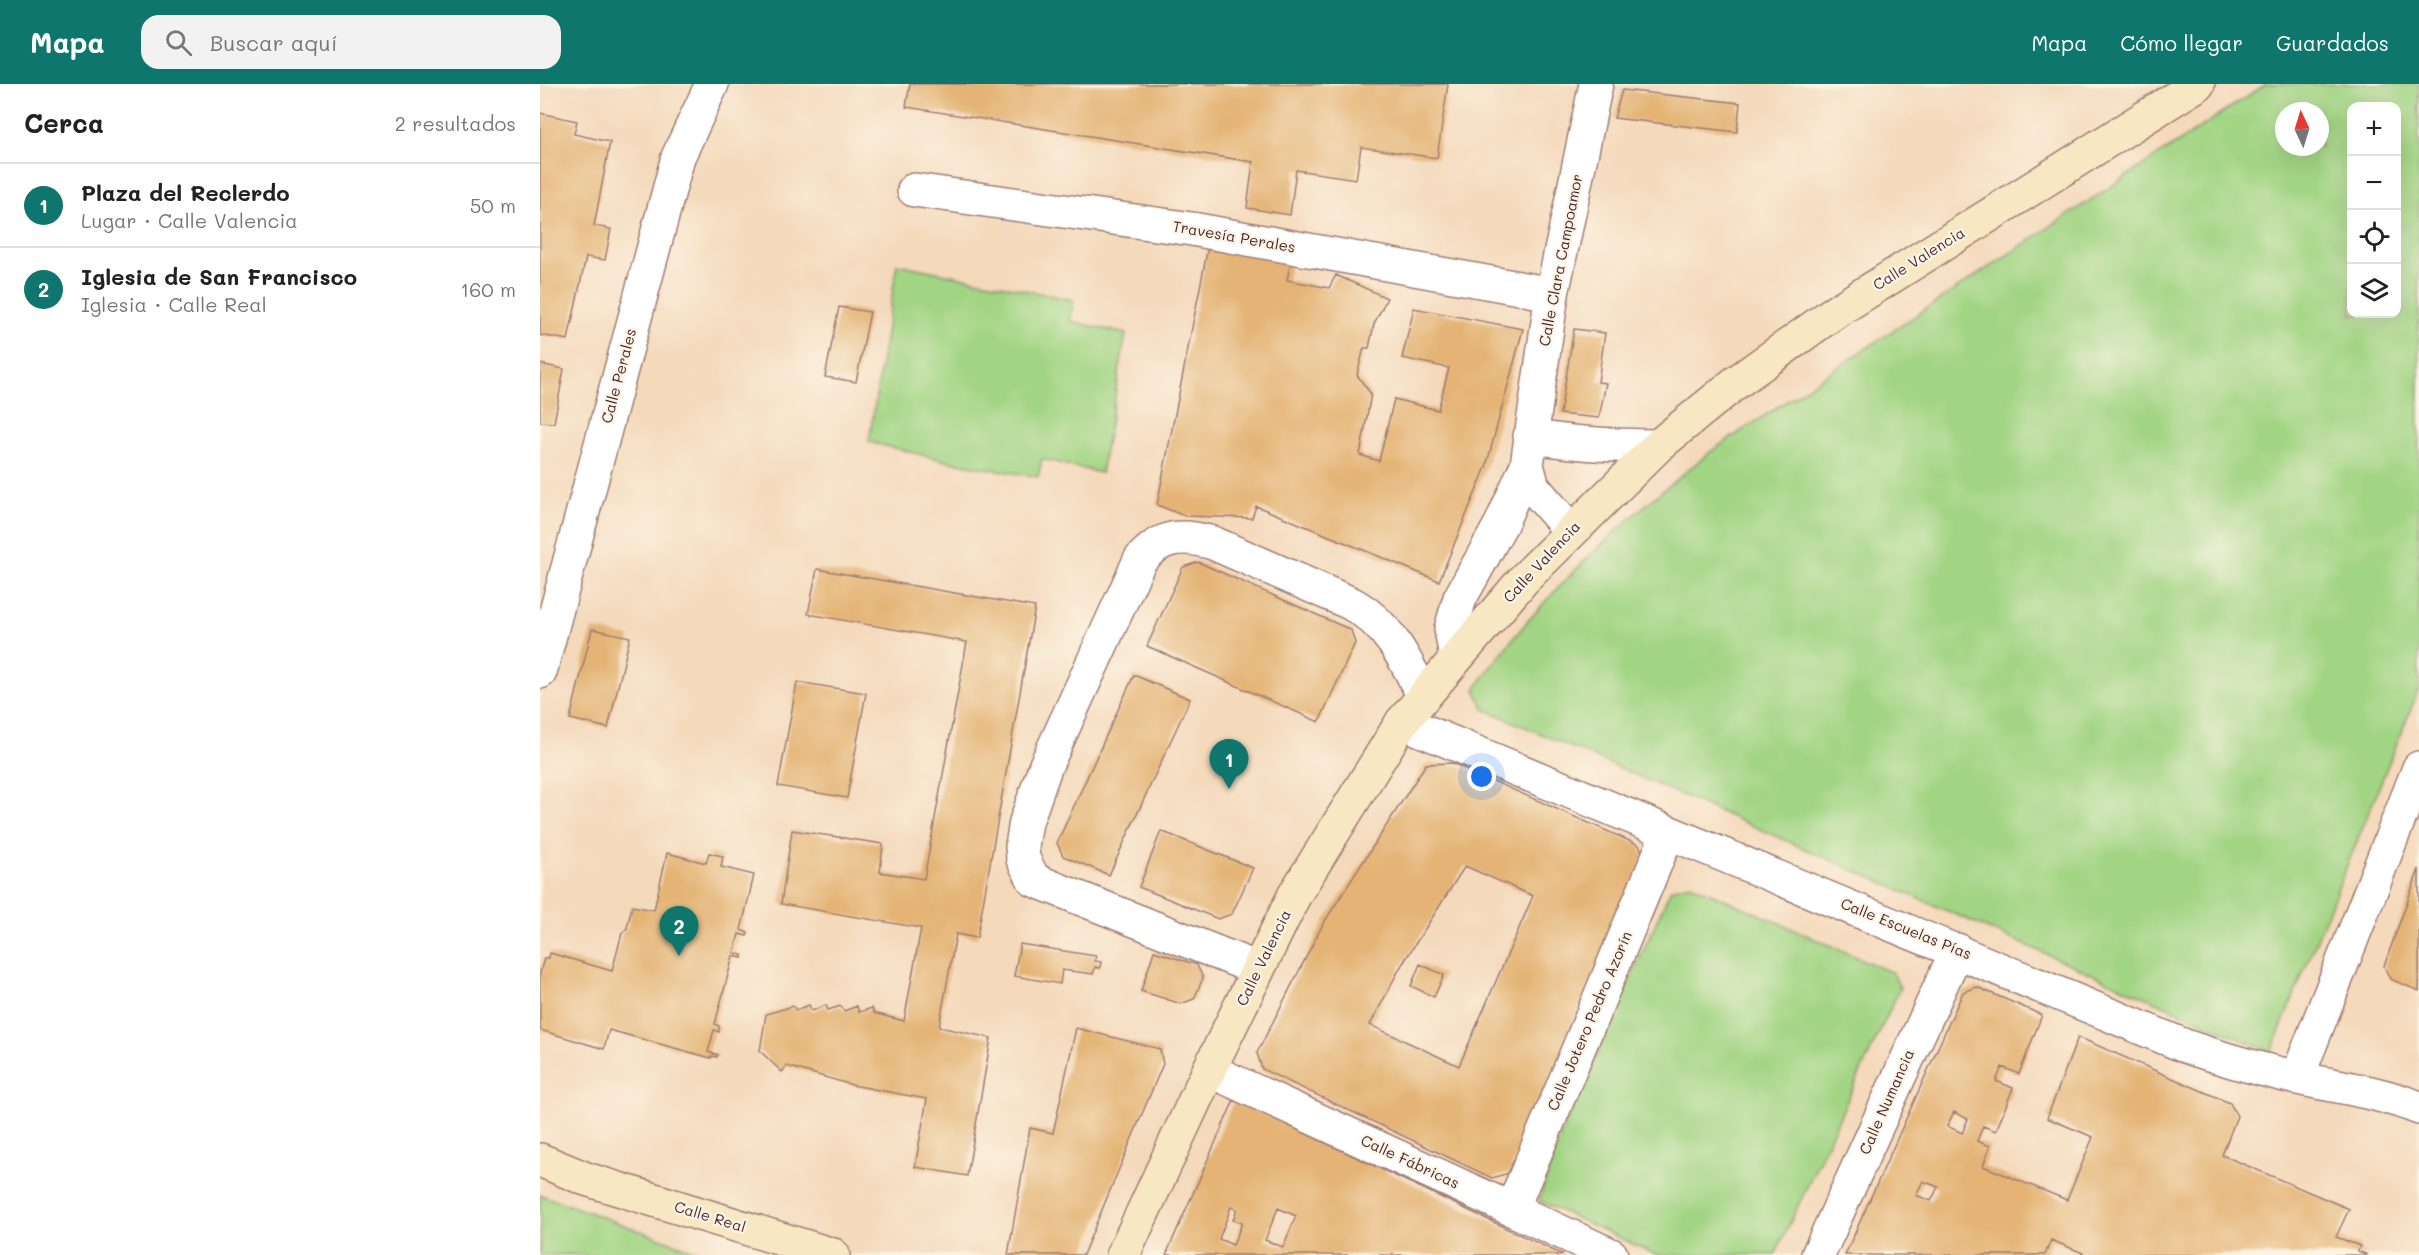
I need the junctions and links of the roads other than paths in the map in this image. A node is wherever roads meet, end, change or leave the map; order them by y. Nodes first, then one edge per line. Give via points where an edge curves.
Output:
1 (712, 84) edge
2 (1596, 84) edge
3 (2184, 90) edge
4 (914, 190) dead end
5 (1552, 294) junction
6 (1658, 446) junction
7 (1528, 450) junction
8 (1571, 531) junction
9 (1456, 657) junction
10 (540, 672) edge
11 (1423, 694) junction
12 (1402, 722) junction
13 (2419, 768) edge
14 (1668, 833) junction
15 (1956, 950) junction
16 (1258, 969) junction
17 (1209, 1070) junction
18 (2298, 1078) junction
19 (2419, 1107) edge
20 (540, 1160) edge
21 (540, 1174) edge
22 (586, 1179) junction
23 (1512, 1209) junction
24 (833, 1255) edge
25 (1123, 1255) edge
26 (1611, 1255) edge
27 (1818, 1255) edge

1 - 10 street, Calle Perales via 678,157
2 - 5 street, Calle Clara Campoamor
3 - 6 main road, Calle Valencia via 1832,314 1734,384
4 - 5 street, Travesía Perales via 1192,229
5 - 7 street, Calle Clara Campoamor
6 - 7 street via 1561,442
6 - 8 main road, Calle Valencia
7 - 8 street via 1533,487
7 - 9 street, Calle Clara Campoamor via 1501,524 1460,598 1451,629
8 - 9 main road, Calle Valencia
9 - 11 main road, Calle Valencia
11 - 12 main road, Calle Valencia
11 - 16 street via 1393,639 1365,611 1350,603 1198,539 1167,540 1152,546 1140,560 1046,765 1026,822 1023,859 1034,880
12 - 14 street, Calle Escuelas Pías
12 - 16 main road, Calle Valencia via 1295,894
13 - 18 street
14 - 15 street, Calle Escuelas Pías
14 - 23 street, Calle Jotero Pedro Azorín
15 - 18 street, Calle Escuelas Pías via 2186,1046
15 - 27 street, Calle Numancia
16 - 17 main road, Calle Valencia
17 - 23 street, Calle Fábricas
17 - 25 main road, Calle Valencia
18 - 19 street, Calle Escuelas Pías via 2372,1092
20 - 22 main road
21 - 22 main road
22 - 24 main road, Calle Real
23 - 26 street, Calle Fábricas

